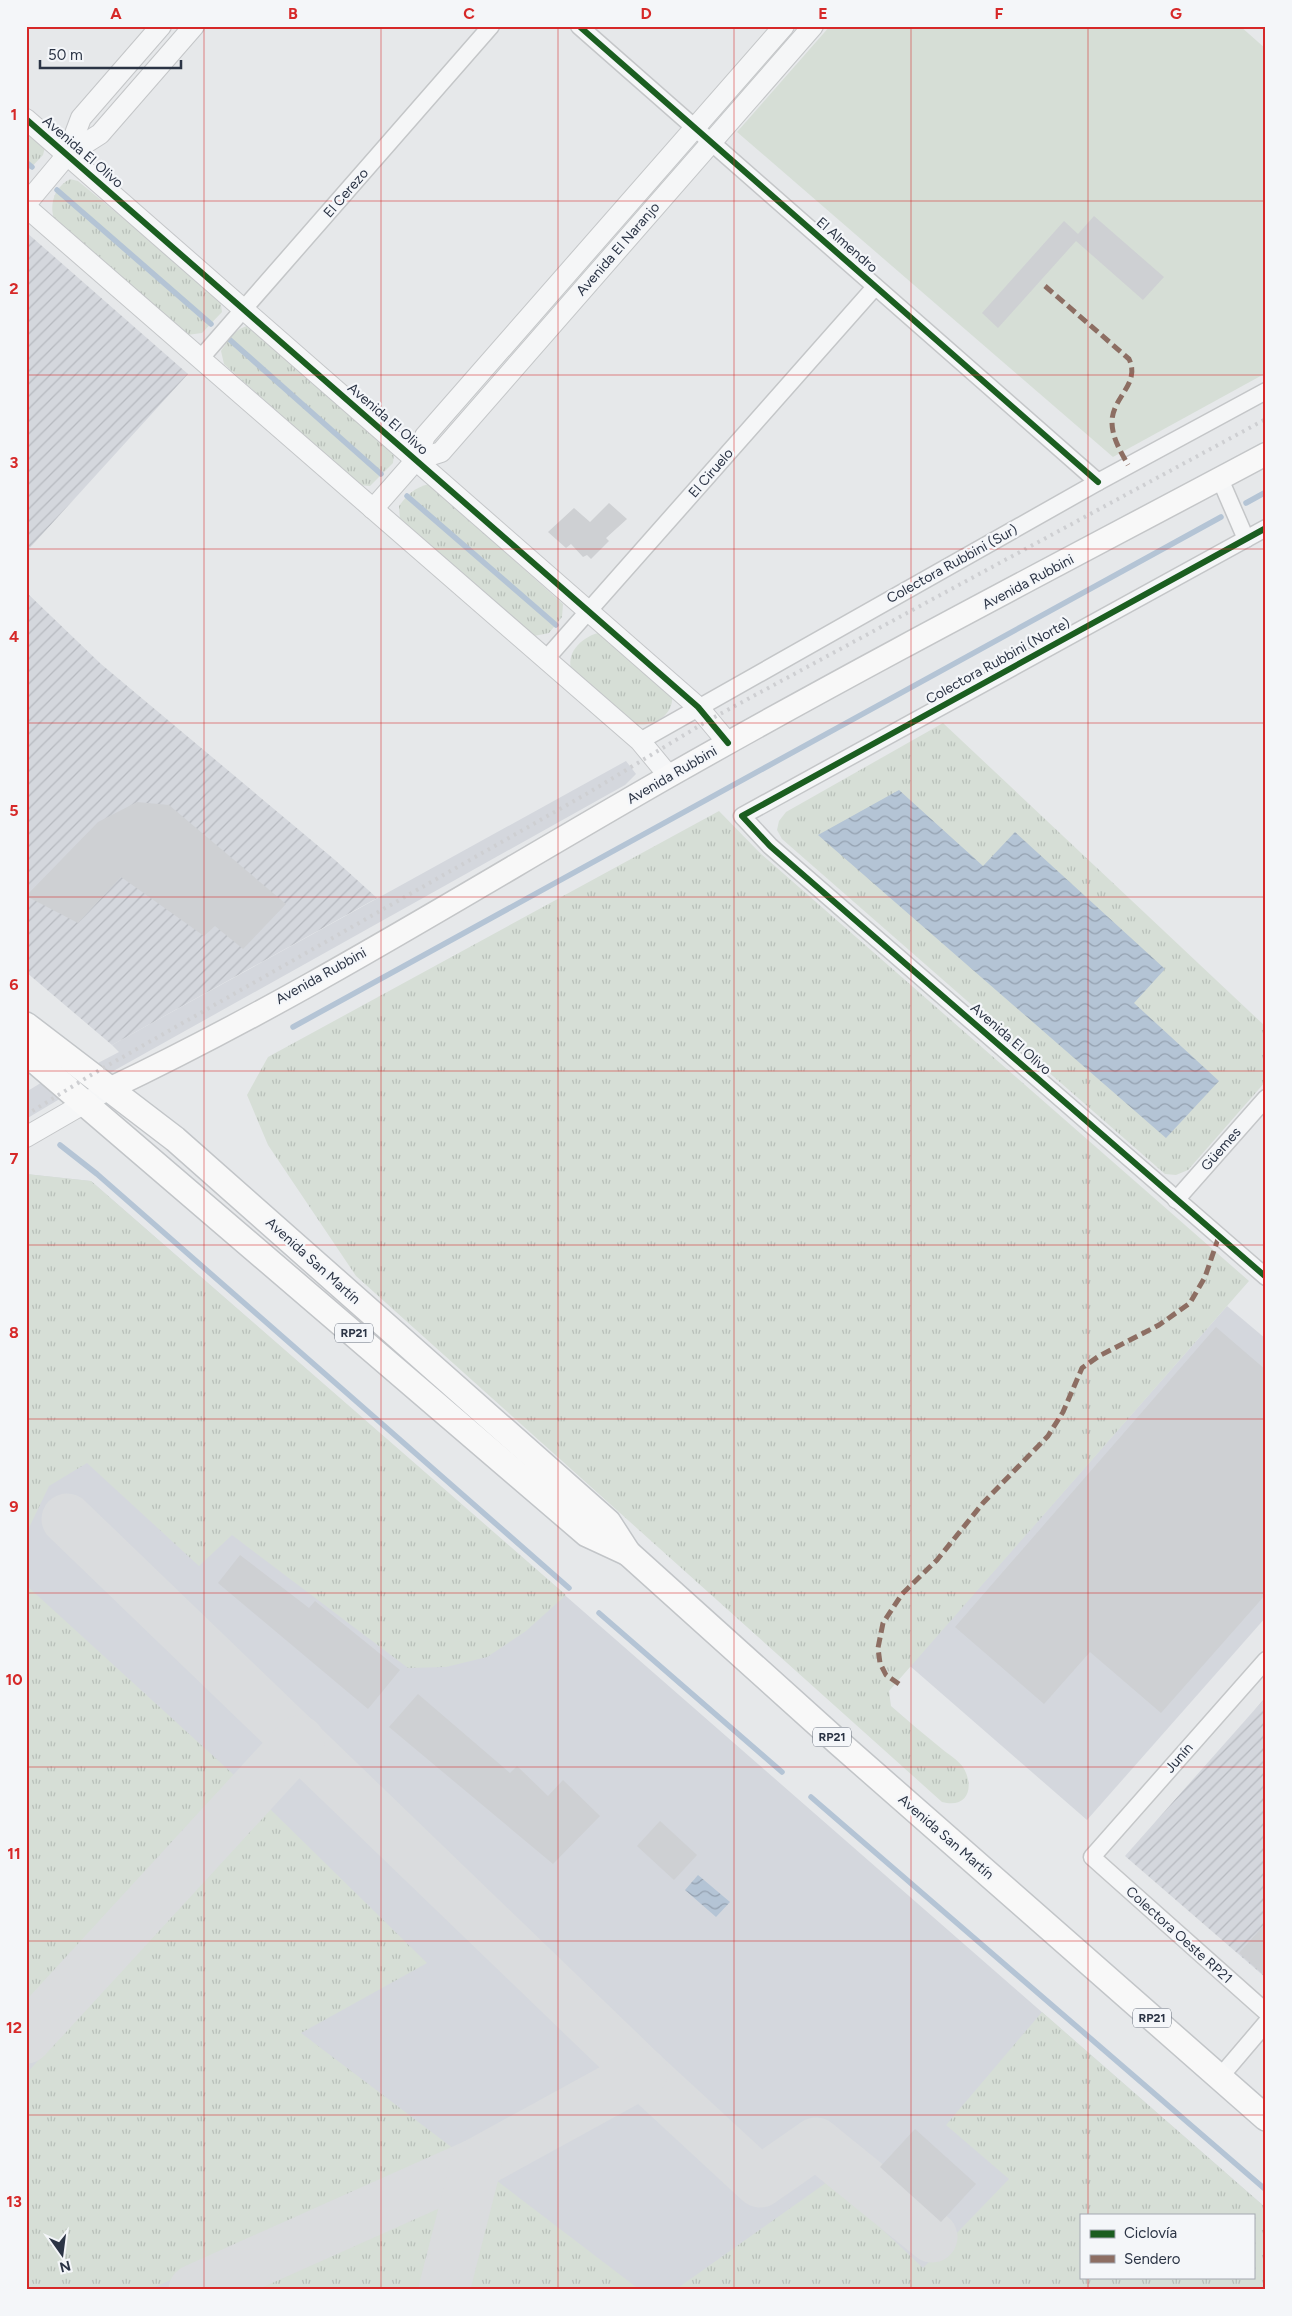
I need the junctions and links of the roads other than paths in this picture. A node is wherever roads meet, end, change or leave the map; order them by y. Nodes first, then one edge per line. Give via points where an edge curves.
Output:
1 (161, 26) edge
2 (194, 26) edge
3 (491, 26) edge
4 (579, 26) edge
5 (784, 26) edge
6 (812, 26) edge
7 (26, 119) edge
8 (695, 128) junction
9 (711, 143) junction
10 (68, 155) junction
11 (26, 205) edge
12 (876, 287) junction
13 (244, 310) junction
14 (200, 359) junction
15 (1266, 390) edge
16 (1266, 454) edge
17 (416, 460) junction
18 (1220, 479) junction
19 (1098, 482) junction
20 (373, 509) junction
21 (1266, 528) edge
22 (1246, 539) junction
23 (589, 611) junction
24 (546, 659) junction
25 (698, 707) junction
26 (640, 741) junction
27 (728, 743) junction
28 (669, 776) junction
29 (742, 816) joint
30 (26, 1025) edge
31 (26, 1053) edge
32 (109, 1089) junction
33 (1266, 1098) edge
34 (85, 1103) junction
35 (26, 1137) edge
36 (1176, 1200) junction
37 (1266, 1277) edge
38 (628, 1553) junction
39 (1266, 1660) edge
40 (1092, 1857) joint
41 (1266, 2012) edge
42 (1266, 2023) edge
43 (1220, 2078) junction
44 (1266, 2118) edge

1 - 10 street via 80,118
2 - 10 street via 100,134
3 - 13 street, El Cerezo
4 - 8 street, El Almendro
5 - 8 street, Avenida El Naranjo
6 - 9 street, Avenida El Naranjo
7 - 10 street, Avenida El Olivo
8 - 9 street, El Almendro
8 - 17 street, Avenida El Naranjo via 426,436
9 - 12 street, El Almendro
9 - 17 street, Avenida El Naranjo via 441,452
10 - 11 street
10 - 13 street, Avenida El Olivo
11 - 14 street
12 - 19 street, El Almendro
12 - 23 street, El Ciruelo
13 - 14 street, El Cerezo
13 - 17 street, Avenida El Olivo
14 - 20 street
15 - 19 street, Colectora Rubbini (Sur)
16 - 18 main road, Avenida Rubbini
17 - 20 street, Avenida El Naranjo
17 - 23 street, Avenida El Olivo
18 - 22 street
18 - 27 main road, Avenida Rubbini
19 - 25 street, Colectora Rubbini (Sur)
20 - 24 street
21 - 22 street, Colectora Rubbini (Norte)
22 - 29 street, Colectora Rubbini (Norte)
23 - 24 street, El Ciruelo
23 - 25 street, Avenida El Olivo
24 - 26 street
25 - 26 street, Colectora Rubbini (Sur)
25 - 27 street, Avenida El Olivo
26 - 28 street
27 - 28 main road, Avenida Rubbini
28 - 32 main road, Avenida Rubbini via 302,988
29 - 36 street, Avenida El Olivo via 770,846
30 - 32 main road, Avenida San Martín / RP21
31 - 34 main road, Avenida San Martín / RP21
32 - 34 street
32 - 38 main road, Avenida San Martín / RP21 via 175,1139 608,1522
33 - 36 street, Güemes
34 - 35 street
34 - 38 main road, Avenida San Martín / RP21 via 587,1534
36 - 37 street, Avenida El Olivo
38 - 43 main road, Avenida San Martín / RP21
39 - 40 street, Junín
40 - 41 street, Colectora Oeste RP21
42 - 43 street
43 - 44 main road, Avenida San Martín / RP21

